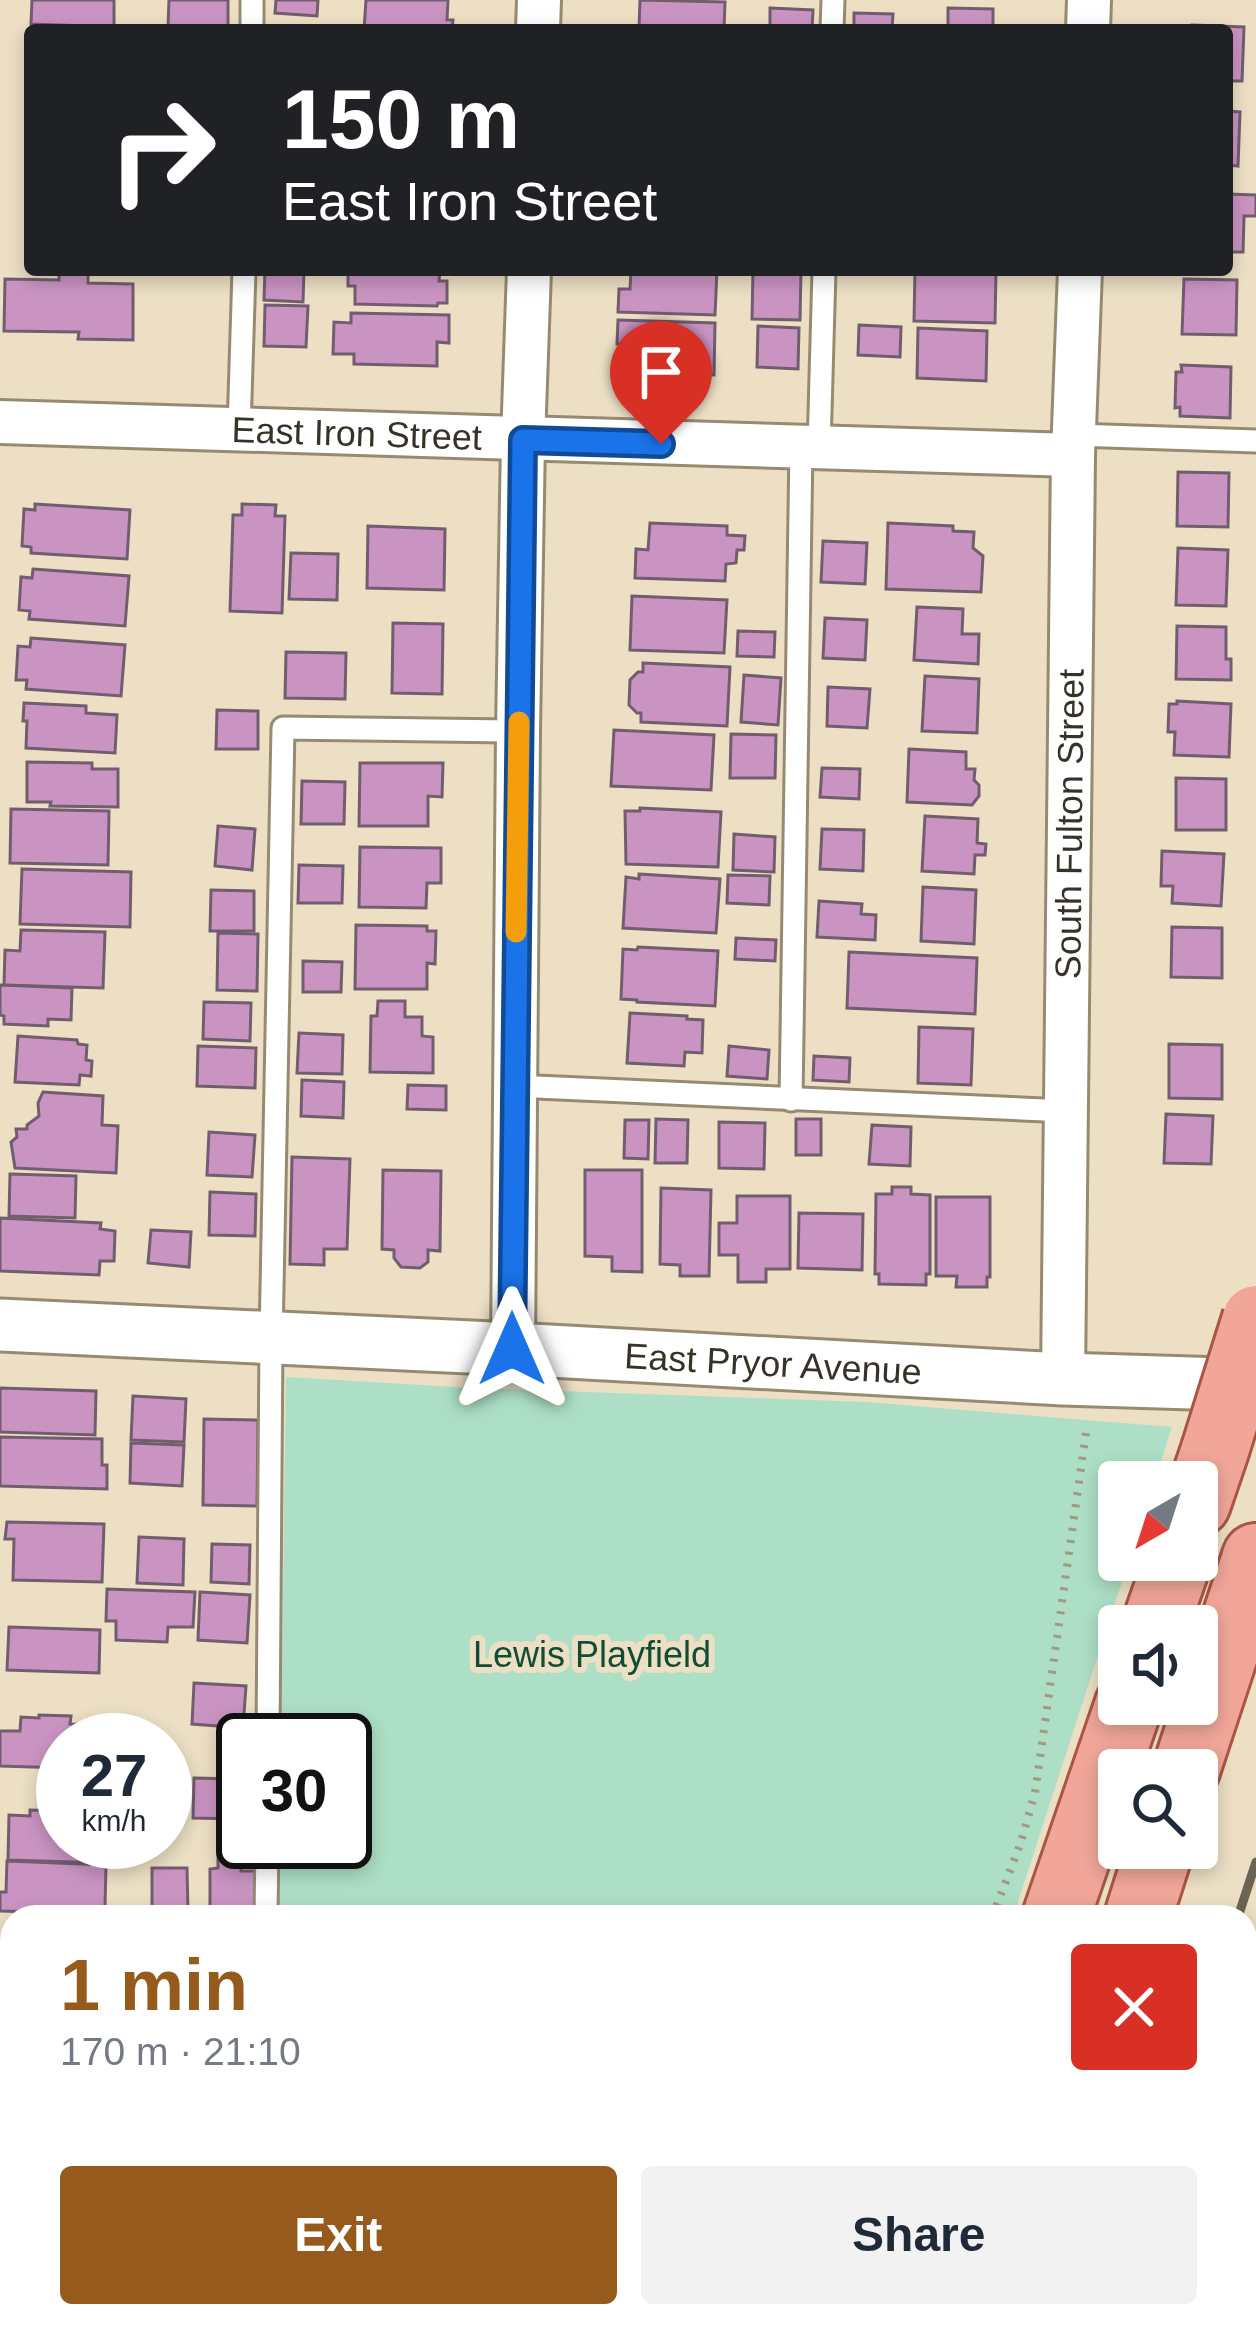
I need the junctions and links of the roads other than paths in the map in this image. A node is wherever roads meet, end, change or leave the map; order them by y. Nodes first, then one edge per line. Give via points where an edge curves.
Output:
1 (244, 276) edge
2 (529, 276) edge
3 (824, 276) edge
4 (1080, 276) edge
5 (0, 422) edge
6 (239, 430) junction
7 (523, 440) junction
8 (1256, 440) edge
9 (1074, 445) junction
10 (810, 447) junction
11 (518, 731) junction
12 (514, 1087) junction
13 (791, 1100) junction
14 (1067, 1111) junction
15 (1256, 1319) edge
16 (0, 1325) edge
17 (272, 1339) junction
18 (512, 1349) junction
19 (1063, 1378) junction
20 (1256, 1384) edge
21 (1211, 1461) edge
22 (1256, 1557) edge
23 (268, 1713) edge
24 (1122, 1725) edge
25 (1193, 1749) edge
26 (267, 1869) edge
27 (1153, 1869) edge
28 (266, 1905) edge
29 (1060, 1905) edge
30 (1142, 1905) edge

1 - 6 lane
2 - 7 street
3 - 10 lane
4 - 9 street, South Fulton Street
5 - 6 street, East Iron Street
6 - 7 street, East Iron Street
7 - 10 street, East Iron Street
7 - 11 street
8 - 9 lane
9 - 10 street, East Iron Street
9 - 14 street, South Fulton Street
10 - 13 lane
11 - 12 street
11 - 17 lane via 283,728
12 - 13 lane
12 - 18 street
13 - 14 lane
14 - 19 street, South Fulton Street
15 - 21 main road, bridge
16 - 17 street, East Pryor Avenue
17 - 18 street, East Pryor Avenue
17 - 23 lane
18 - 19 street, East Pryor Avenue
19 - 20 street, East Pryor Avenue
22 - 25 main road
24 - 29 main road
26 - 28 lane
27 - 30 main road

